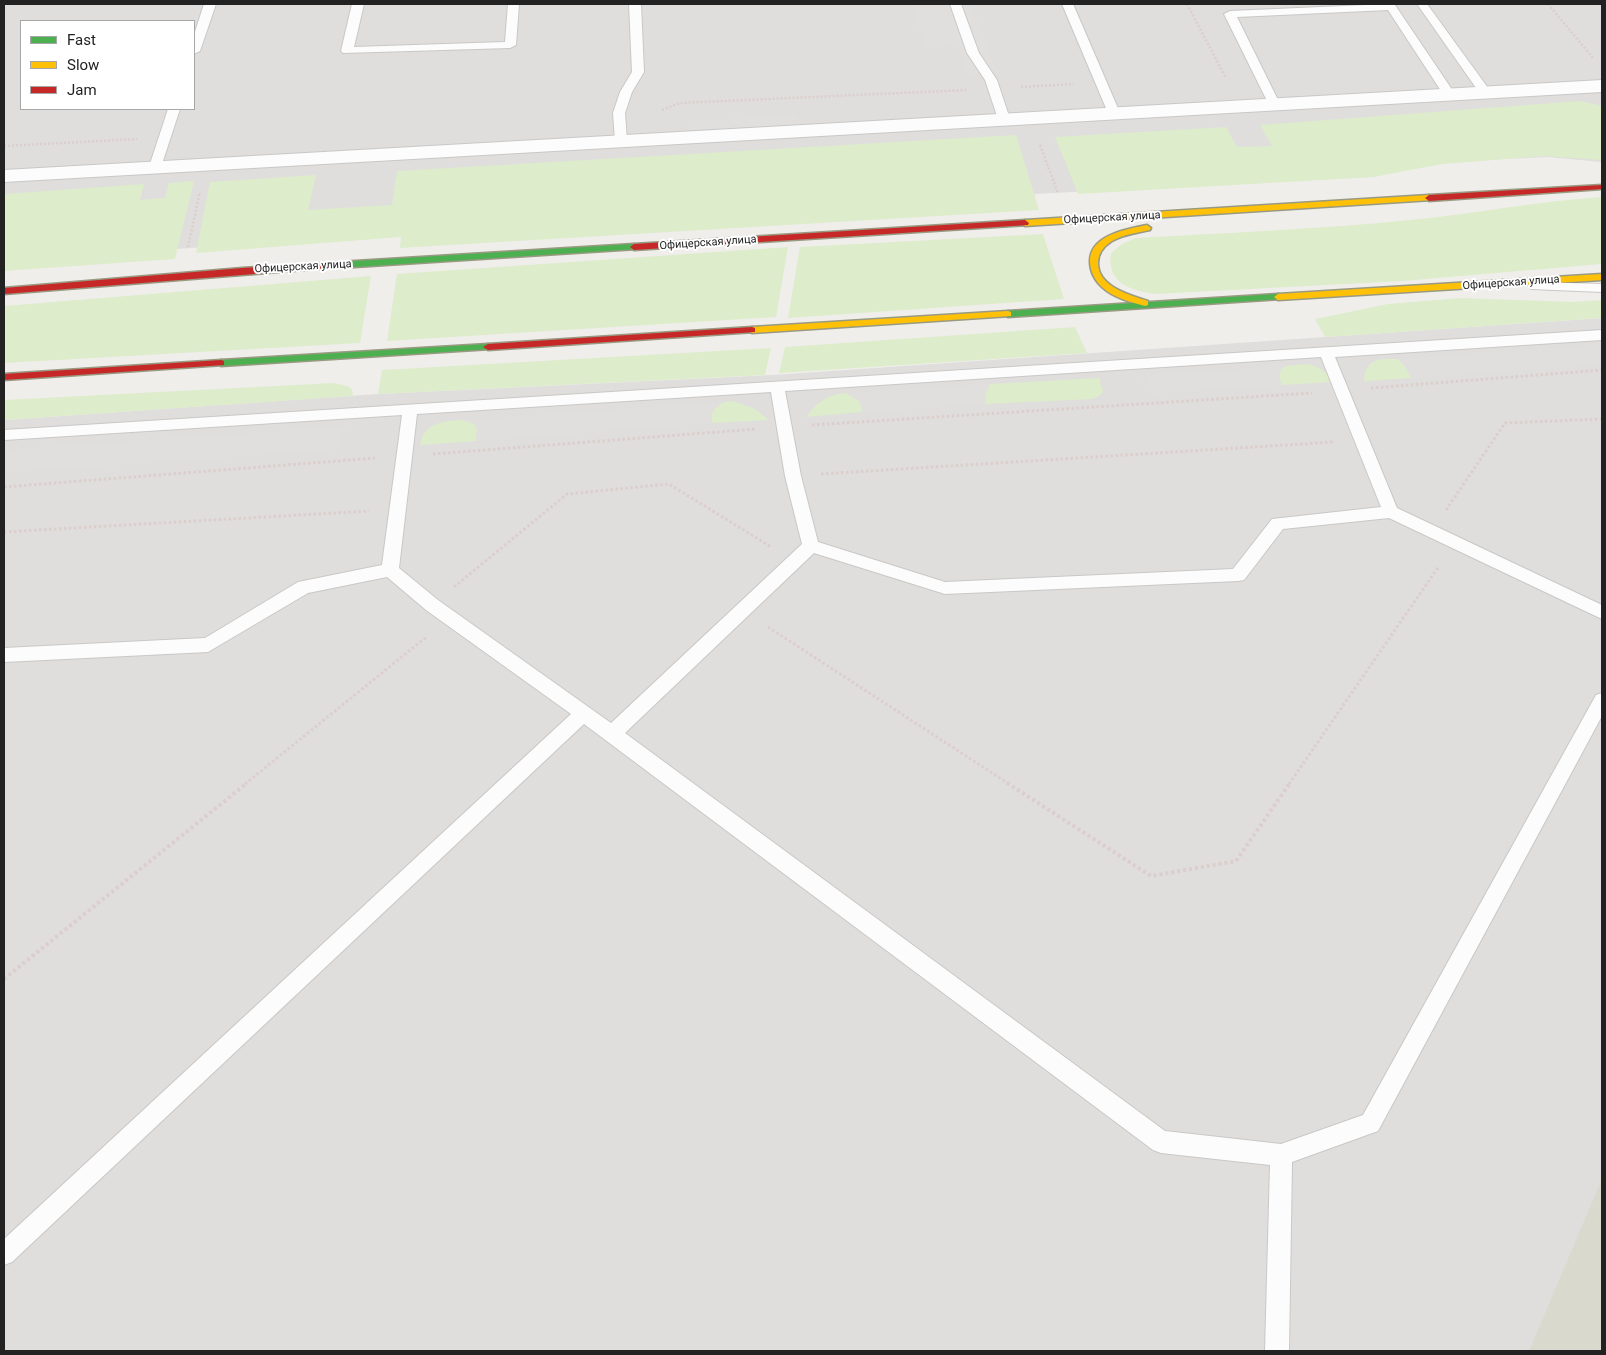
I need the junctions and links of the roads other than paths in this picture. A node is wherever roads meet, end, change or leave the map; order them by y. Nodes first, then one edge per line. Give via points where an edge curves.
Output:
1 (210, 4) edge
2 (358, 4) edge
3 (514, 4) edge
4 (635, 4) edge
5 (955, 4) edge
6 (1067, 4) edge
7 (1422, 4) edge
8 (195, 48) edge
9 (1602, 86) edge
10 (1486, 92) junction
11 (1449, 94) junction
12 (1274, 104) junction
13 (174, 110) edge
14 (1114, 113) junction
15 (1004, 120) junction
16 (621, 141) junction
17 (155, 167) junction
18 (4, 176) edge
19 (1602, 186) edge
20 (1412, 199) junction
21 (1285, 219) dead end
22 (1163, 228) dead end
23 (1602, 277) edge
24 (1495, 285) junction
25 (1602, 288) edge
26 (4, 291) edge
27 (1151, 305) junction
28 (1602, 334) edge
29 (1326, 352) junction
30 (4, 377) edge
31 (778, 386) junction
32 (410, 409) junction
33 (4, 435) edge
34 (1391, 512) junction
35 (811, 546) junction
36 (390, 570) junction
37 (1602, 612) edge
38 (4, 655) edge
39 (1602, 700) edge
40 (583, 714) junction
41 (612, 734) junction
42 (1281, 1155) junction
43 (4, 1254) edge
44 (1277, 1351) edge

1 - 8 lane
2 - 3 lane via 347,51 510,45
4 - 16 lane via 638,72 619,113
5 - 15 lane via 973,53 991,80
6 - 14 lane
7 - 10 lane
9 - 10 street
10 - 11 street
11 - 12 street
11 - 12 lane via 1391,7 1230,14
12 - 14 street
13 - 17 lane
14 - 15 street
15 - 16 street
16 - 17 street
17 - 18 street
19 - 20 main road, Офицерская улица
20 - 21 main road, Офицерская улица
20 - 26 main road, Офицерская улица via 242,271
22 - 27 main road, Офицерская улица via 1125,232 1111,238 1098,248 1093,261 1105,285 1124,296
23 - 24 main road, Офицерская улица
24 - 25 lane
24 - 27 main road, Офицерская улица
27 - 30 main road, Офицерская улица
28 - 29 lane
29 - 31 lane
29 - 34 lane
31 - 32 lane
31 - 35 lane via 793,476
32 - 33 lane
32 - 36 lane
34 - 35 lane via 1278,523 1238,575 945,588
34 - 37 lane
35 - 41 lane
36 - 38 lane via 304,586 208,645
36 - 40 lane via 432,605
39 - 42 lane via 1370,1123
40 - 41 lane
40 - 43 lane
41 - 42 lane via 1161,1142
42 - 44 lane

